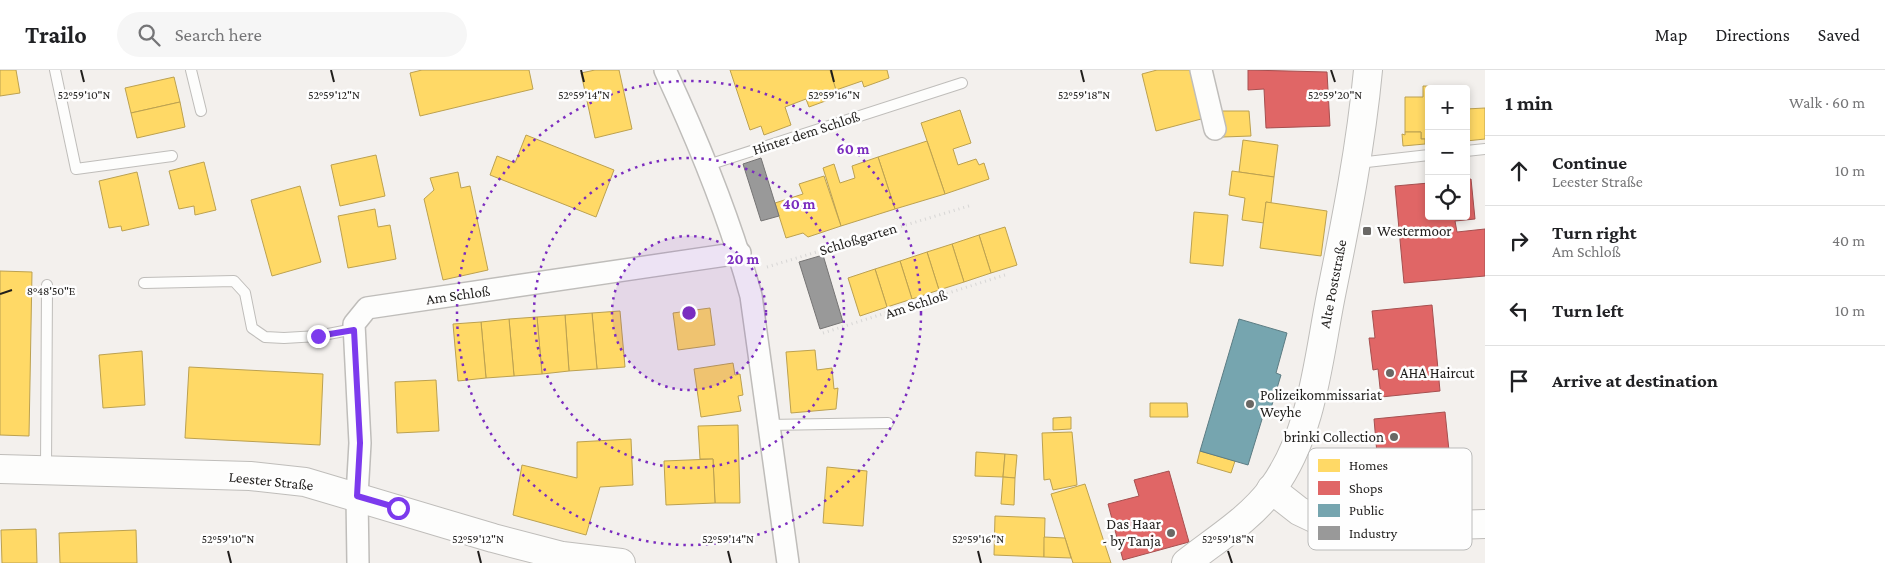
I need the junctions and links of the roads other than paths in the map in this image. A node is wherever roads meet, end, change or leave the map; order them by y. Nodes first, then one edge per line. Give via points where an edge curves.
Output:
1 (55, 70) edge
2 (191, 70) edge
3 (665, 70) edge
4 (1201, 70) edge
5 (1368, 70) edge
6 (962, 83) dead end
7 (201, 111) dead end
8 (1215, 129) dead end
9 (1485, 149) edge
10 (1470, 151) edge
11 (1425, 155) edge
12 (172, 156) dead end
13 (1354, 163) junction
14 (708, 165) junction
15 (740, 253) junction
16 (144, 283) dead end
17 (47, 285) dead end
18 (354, 330) junction
19 (888, 423) dead end
20 (768, 425) junction
21 (0, 469) edge
22 (46, 471) junction
23 (1272, 490) junction
24 (357, 496) junction
25 (1308, 515) edge
26 (1472, 524) edge
27 (1485, 524) edge
28 (358, 563) edge
29 (621, 563) edge
30 (788, 563) edge
31 (1186, 563) edge

1 - 12 lane via 76,169
2 - 7 lane
3 - 14 street
4 - 8 street
5 - 13 street, Alte Poststraße
6 - 14 lane, Hinter dem Schloß
9 - 10 lane
11 - 13 lane
13 - 23 street, Alte Poststraße via 1308,412 1291,457
14 - 15 street
15 - 18 street, Am Schloß via 367,308 354,324
15 - 20 street via 751,296
16 - 18 lane via 234,281 245,293 252,328 265,338 318,336
17 - 22 lane
18 - 24 street via 360,443
19 - 20 lane
20 - 30 street
21 - 22 street, Leester Straße
22 - 24 street, Leester Straße via 250,476 306,482
23 - 25 street
23 - 31 street via 1242,520
24 - 28 street
24 - 29 street, Leester Straße via 544,551
26 - 27 street

